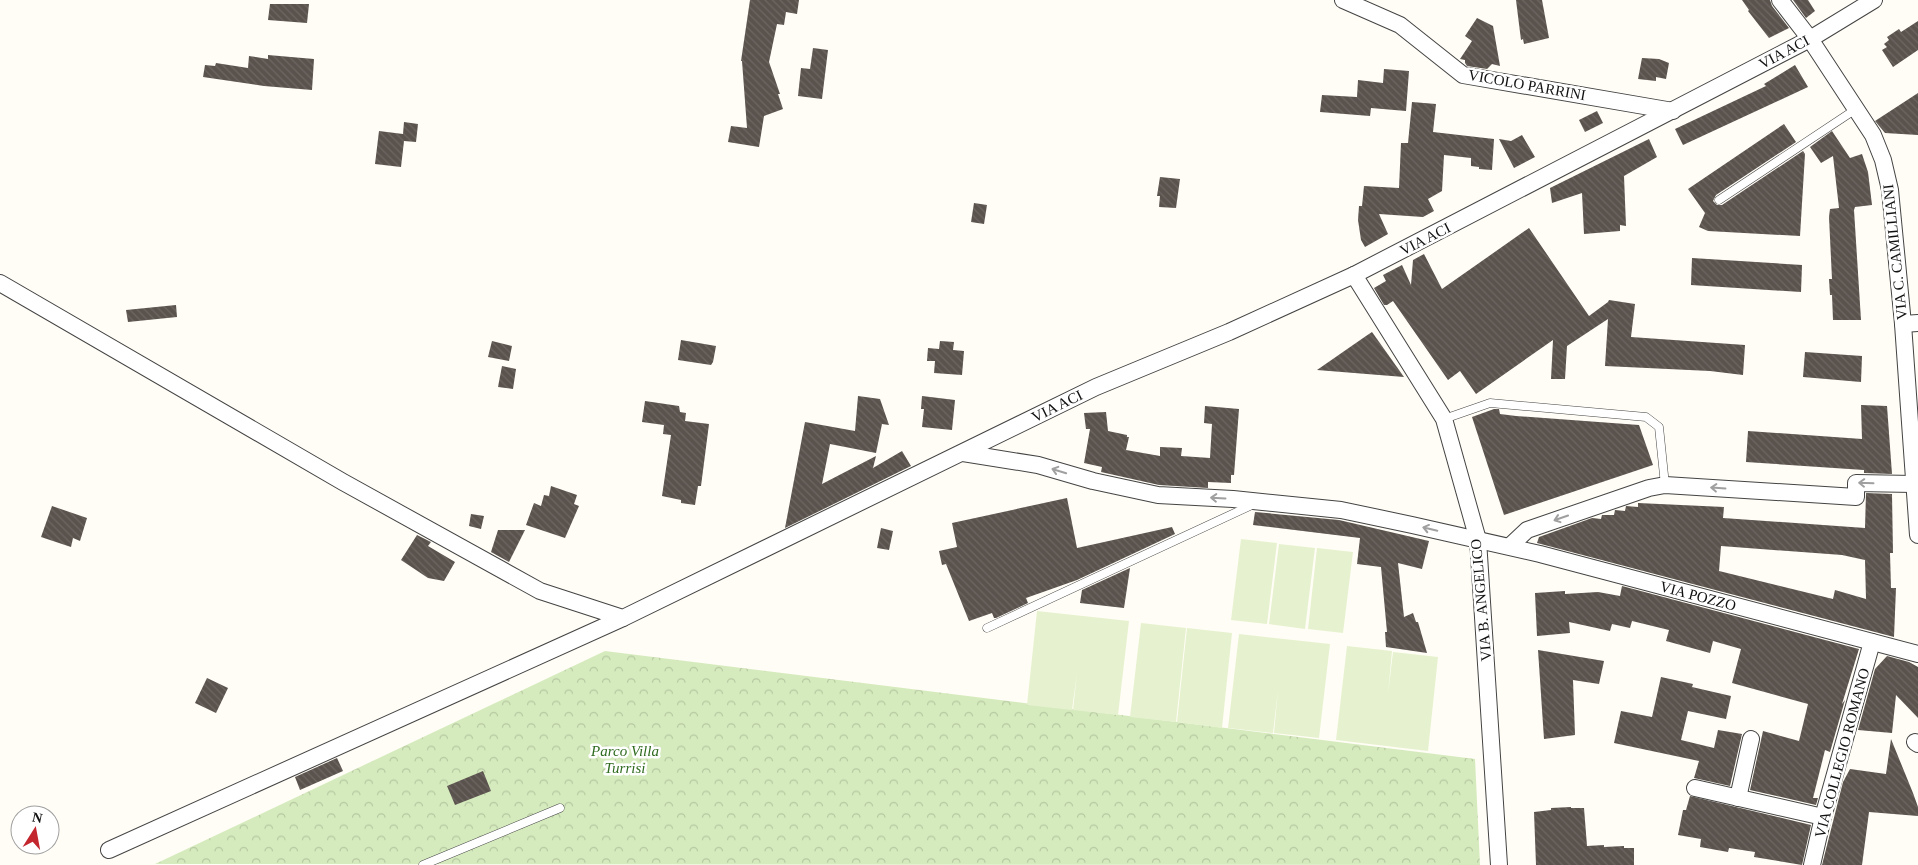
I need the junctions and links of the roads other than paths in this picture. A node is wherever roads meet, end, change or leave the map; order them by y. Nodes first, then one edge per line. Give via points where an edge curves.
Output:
1 (1343, 0) edge
2 (1780, 0) edge
3 (1874, 0) edge
4 (1810, 39) junction
5 (1673, 110) junction
6 (1856, 110) junction
7 (1719, 200) dead end
8 (1354, 275) junction
9 (0, 283) edge
10 (1910, 324) edge
11 (1444, 419) junction
12 (963, 453) junction
13 (1914, 484) junction
14 (1666, 485) junction
15 (1258, 502) junction
16 (1918, 535) edge
17 (1478, 540) junction
18 (1510, 546) junction
19 (623, 618) junction
20 (987, 628) dead end
21 (1872, 642) junction
22 (1918, 654) edge
23 (1751, 739) dead end
24 (1695, 788) dead end
25 (1738, 798) junction
26 (560, 808) dead end
27 (1823, 817) junction
28 (109, 850) dead end
29 (423, 865) edge
30 (1499, 865) edge
31 (1812, 865) edge

1 - 5 street, VICOLO PARRINI via 1400,25 1463,75
2 - 4 street, VIA C. CAMILLIANI
3 - 4 street, VIA ACI
4 - 5 street, VIA ACI
4 - 6 street, VIA C. CAMILLIANI
5 - 8 street, VIA ACI
6 - 7 lane
6 - 10 street, VIA C. CAMILLIANI via 1873,135 1885,168
8 - 11 street, VIA B. ANGELICO
8 - 12 street, VIA ACI via 1229,332 1096,387
9 - 19 street via 343,482 540,591
10 - 13 street, VIA C. CAMILLIANI
11 - 14 lane via 1490,403 1646,417 1658,427
11 - 17 street, VIA B. ANGELICO
15 -> 12 street, VIA POZZO via 1158,495 1128,490 1038,464
12 - 19 street, VIA ACI
13 -> 14 street via 1856,482 1856,497
13 - 16 street, VIA C. CAMILLIANI
14 -> 18 street via 1526,530
17 -> 15 street, VIA POZZO via 1341,510
15 - 20 lane
17 - 18 street, VIA POZZO
17 - 30 street, VIA B. ANGELICO
18 - 21 street, VIA POZZO
19 - 28 street, VIA ACI
21 - 22 street, VIA POZZO
21 - 27 street, VIA COLLEGIO ROMANO
23 - 25 street
24 - 25 street
25 - 27 street
26 - 29 lane
27 - 31 street, VIA COLLEGIO ROMANO

